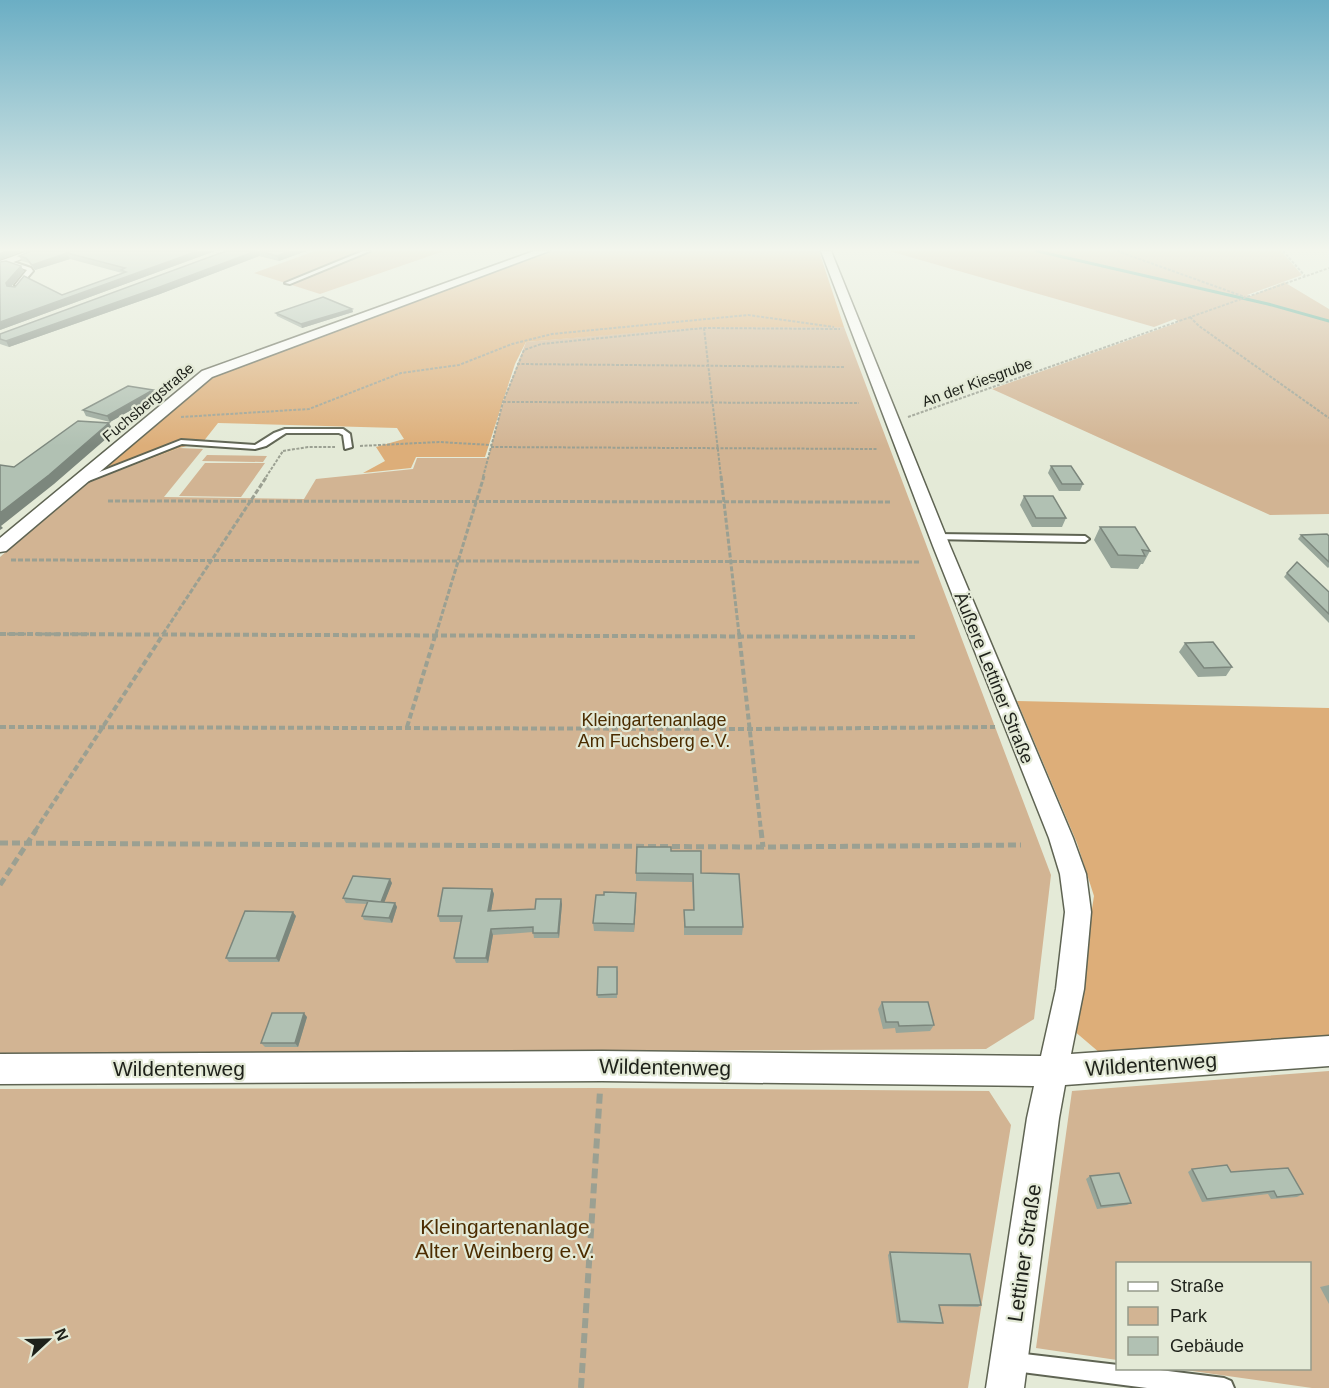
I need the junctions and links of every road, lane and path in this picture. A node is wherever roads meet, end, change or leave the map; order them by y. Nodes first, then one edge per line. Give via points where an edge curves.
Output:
1 (367, 316) edge
2 (740, 316) edge
3 (754, 316) edge
4 (850, 316) edge
5 (1193, 316) edge
6 (1190, 317) junction
7 (704, 328) junction
8 (855, 329) junction
9 (517, 364) junction
10 (708, 366) junction
11 (845, 367) dead end
12 (503, 402) junction
13 (713, 403) junction
14 (859, 403) dead end
15 (1329, 418) edge
16 (893, 422) junction
17 (147, 424) junction
18 (261, 446) junction
19 (368, 446) dead end
20 (491, 446) junction
21 (336, 447) dead end
22 (348, 447) dead end
23 (718, 448) junction
24 (877, 449) dead end
25 (283, 451) junction
26 (77, 482) junction
27 (108, 501) dead end
28 (250, 501) junction
29 (477, 501) junction
30 (724, 502) junction
31 (892, 502) dead end
32 (936, 537) junction
33 (1085, 539) dead end
34 (0, 548) edge
35 (10, 560) dead end
36 (212, 562) junction
37 (456, 562) junction
38 (919, 562) dead end
39 (730, 563) junction
40 (0, 634) edge
41 (165, 635) junction
42 (739, 636) junction
43 (434, 637) junction
44 (915, 637) dead end
45 (105, 726) junction
46 (1014, 726) junction
47 (0, 727) edge
48 (407, 727) junction
49 (749, 729) junction
50 (0, 843) edge
51 (27, 843) junction
52 (1021, 845) dead end
53 (763, 847) junction
54 (0, 885) edge
55 (1329, 1051) edge
56 (602, 1066) junction
57 (0, 1069) edge
58 (1053, 1071) junction
59 (1043, 1118) joint
60 (1007, 1375) edge
61 (581, 1388) edge
62 (1224, 1388) edge

1 - 17 street, Fuchsbergstraße via 207,374
2 - 17 path via 552,334 512,344 459,365 401,373 309,409 182,417
3 - 8 path
4 - 8 street, Äußere Lettiner Straße
5 - 6 path, An der Kiesgrube
6 - 15 path
6 - 16 path, An der Kiesgrube
7 - 8 path
7 - 9 path via 534,345 524,350
7 - 10 path
8 - 16 street, Äußere Lettiner Straße
9 - 10 path
9 - 12 path
10 - 11 path
10 - 13 path
12 - 13 path
12 - 20 path
13 - 14 path
13 - 23 path
16 - 32 street, Äußere Lettiner Straße
17 - 26 street, Fuchsbergstraße
18 - 22 lane via 278,433 340,430 346,434
18 - 25 path
18 - 26 lane via 181,442
19 - 20 path via 439,442
20 - 23 path
20 - 29 path
21 - 25 path
23 - 24 path
23 - 30 path
25 - 28 path
26 - 34 street, Fuchsbergstraße
27 - 28 path
28 - 29 path
28 - 36 path
29 - 30 path
29 - 37 path
30 - 31 path
30 - 39 path
32 - 33 lane
32 - 46 street, Äußere Lettiner Straße
35 - 36 path
36 - 37 path
36 - 41 path
37 - 39 path
37 - 43 path
38 - 39 path
39 - 42 path
40 - 41 path
41 - 43 path
41 - 45 path
42 - 43 path
42 - 44 path
42 - 49 path
43 - 48 path
45 - 47 path
45 - 48 path
45 - 51 path
46 - 49 path
46 - 58 street, Äußere Lettiner Straße via 1061,838 1073,874 1078,912 1070,989
48 - 49 path
49 - 53 path
50 - 51 path
51 - 53 path
51 - 54 path
52 - 53 path
55 - 58 street, Wildentenweg
56 - 57 street, Wildentenweg
56 - 58 street, Wildentenweg
56 - 61 path
58 - 59 street, Äußere Lettiner Straße
59 - 60 street, Lettiner Straße
60 - 62 lane

